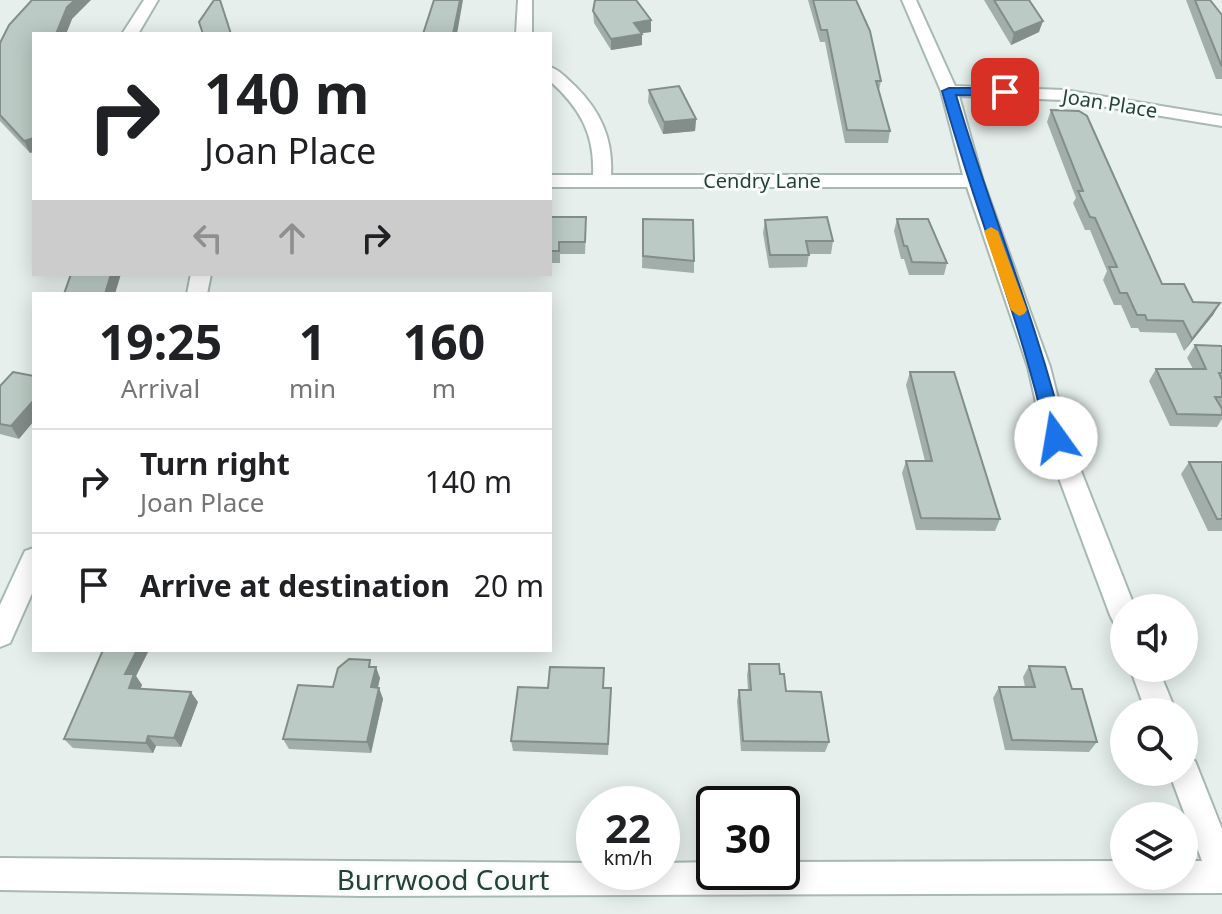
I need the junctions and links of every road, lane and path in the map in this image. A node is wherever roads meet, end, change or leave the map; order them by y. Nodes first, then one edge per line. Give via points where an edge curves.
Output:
1 (151, 0) edge
2 (525, 0) edge
3 (909, 0) edge
4 (131, 32) edge
5 (524, 32) edge
6 (552, 74) edge
7 (949, 91) junction
8 (1222, 121) edge
9 (602, 180) junction
10 (552, 181) edge
11 (974, 181) junction
12 (32, 563) edge
13 (1116, 594) edge
14 (0, 635) edge
15 (1190, 786) edge
16 (1222, 870) edge
17 (0, 874) edge
18 (1222, 877) edge

1 - 4 street
2 - 5 street
3 - 7 street
6 - 9 street via 595,118 605,149
7 - 8 street, Joan Place via 1064,95
7 - 11 street
9 - 10 street, Cendry Lane
9 - 11 street, Cendry Lane
11 - 13 street via 1039,367 1056,438
12 - 14 street
15 - 16 street
17 - 18 street, Burrwood Court via 363,880

